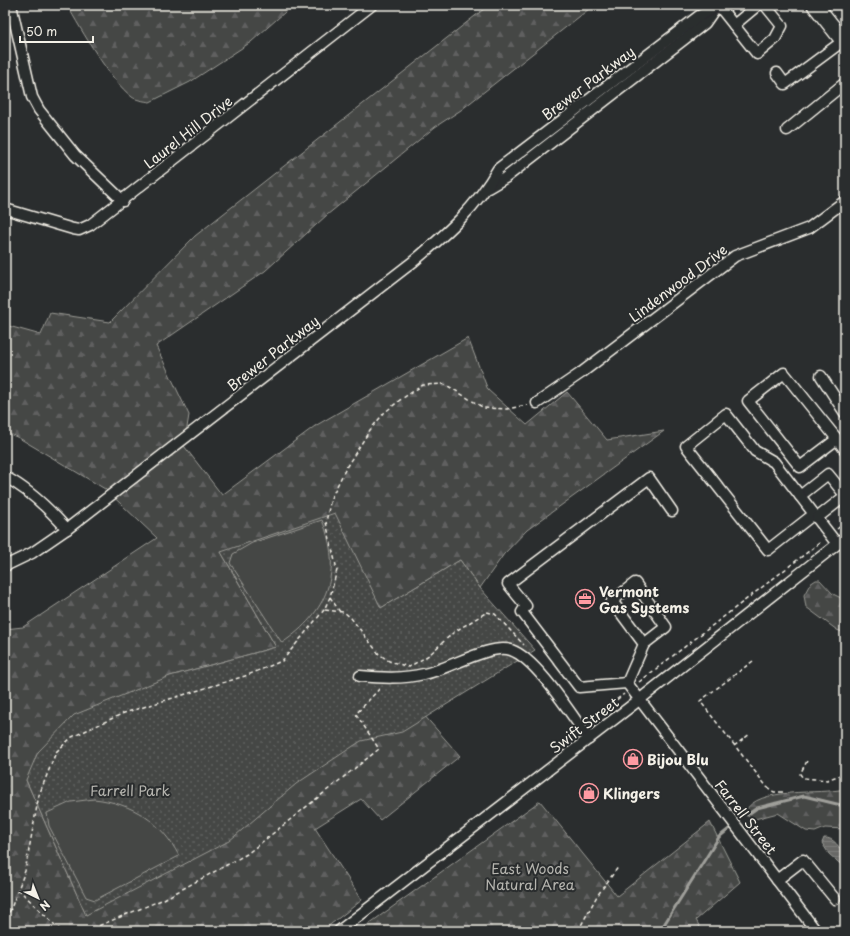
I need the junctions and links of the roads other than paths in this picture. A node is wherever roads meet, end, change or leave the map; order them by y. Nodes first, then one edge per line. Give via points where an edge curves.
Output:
1 (11, 5) edge
2 (372, 5) edge
3 (758, 5) edge
4 (765, 5) edge
5 (815, 5) edge
6 (718, 7) edge
7 (734, 25) junction
8 (844, 42) edge
9 (777, 73) dead end
10 (845, 83) edge
11 (787, 130) dead end
12 (123, 201) junction
13 (845, 201) edge
14 (5, 209) edge
15 (821, 376) dead end
16 (537, 403) road end
17 (845, 414) edge
18 (837, 439) junction
19 (845, 450) edge
20 (5, 477) edge
21 (800, 496) junction
22 (845, 496) edge
23 (672, 511) dead end
24 (816, 516) junction
25 (67, 529) junction
26 (841, 541) edge
27 (5, 566) edge
28 (644, 644) junction
29 (360, 676) dead end
30 (628, 686) junction
31 (639, 700) junction
32 (589, 739) junction
33 (777, 880) junction
34 (835, 899) dead end
35 (339, 931) edge
36 (816, 931) edge

1 - 12 street via 35,103 75,155
2 - 12 street, Laurel Hill Drive
3 - 7 street
4 - 7 street via 782,26 775,39 757,54
5 - 8 highway
6 - 7 street
6 - 25 street, Brewer Parkway via 699,16 498,169 487,189 456,225 414,261
8 - 9 street via 785,84
10 - 11 street
12 - 14 street, Laurel Hill Drive via 79,230
13 - 16 street, Lindenwood Drive via 809,228 735,256 582,373
15 - 17 street
18 - 18 street via 784,373 748,401 800,467
18 - 19 street
20 - 25 street via 49,509
21 - 22 street via 828,474
21 - 24 street
21 - 24 street via 774,462 755,451 726,414 686,446 768,550
22 - 24 street
23 - 30 street via 648,478 508,584 526,606 522,612 579,687
24 - 26 street via 830,535
25 - 27 street, Brewer Parkway via 32,553
26 - 31 street, Swift Street
28 - 28 street via 666,627 634,583 612,601
28 - 30 street
29 - 32 street via 389,678 424,674 497,648 511,650 535,667
30 - 31 street, Farrell Street
31 - 32 street, Swift Street
31 - 33 street, Farrell Street
32 - 35 street, Swift Street
33 - 34 street via 803,860
33 - 36 street, Farrell Street

